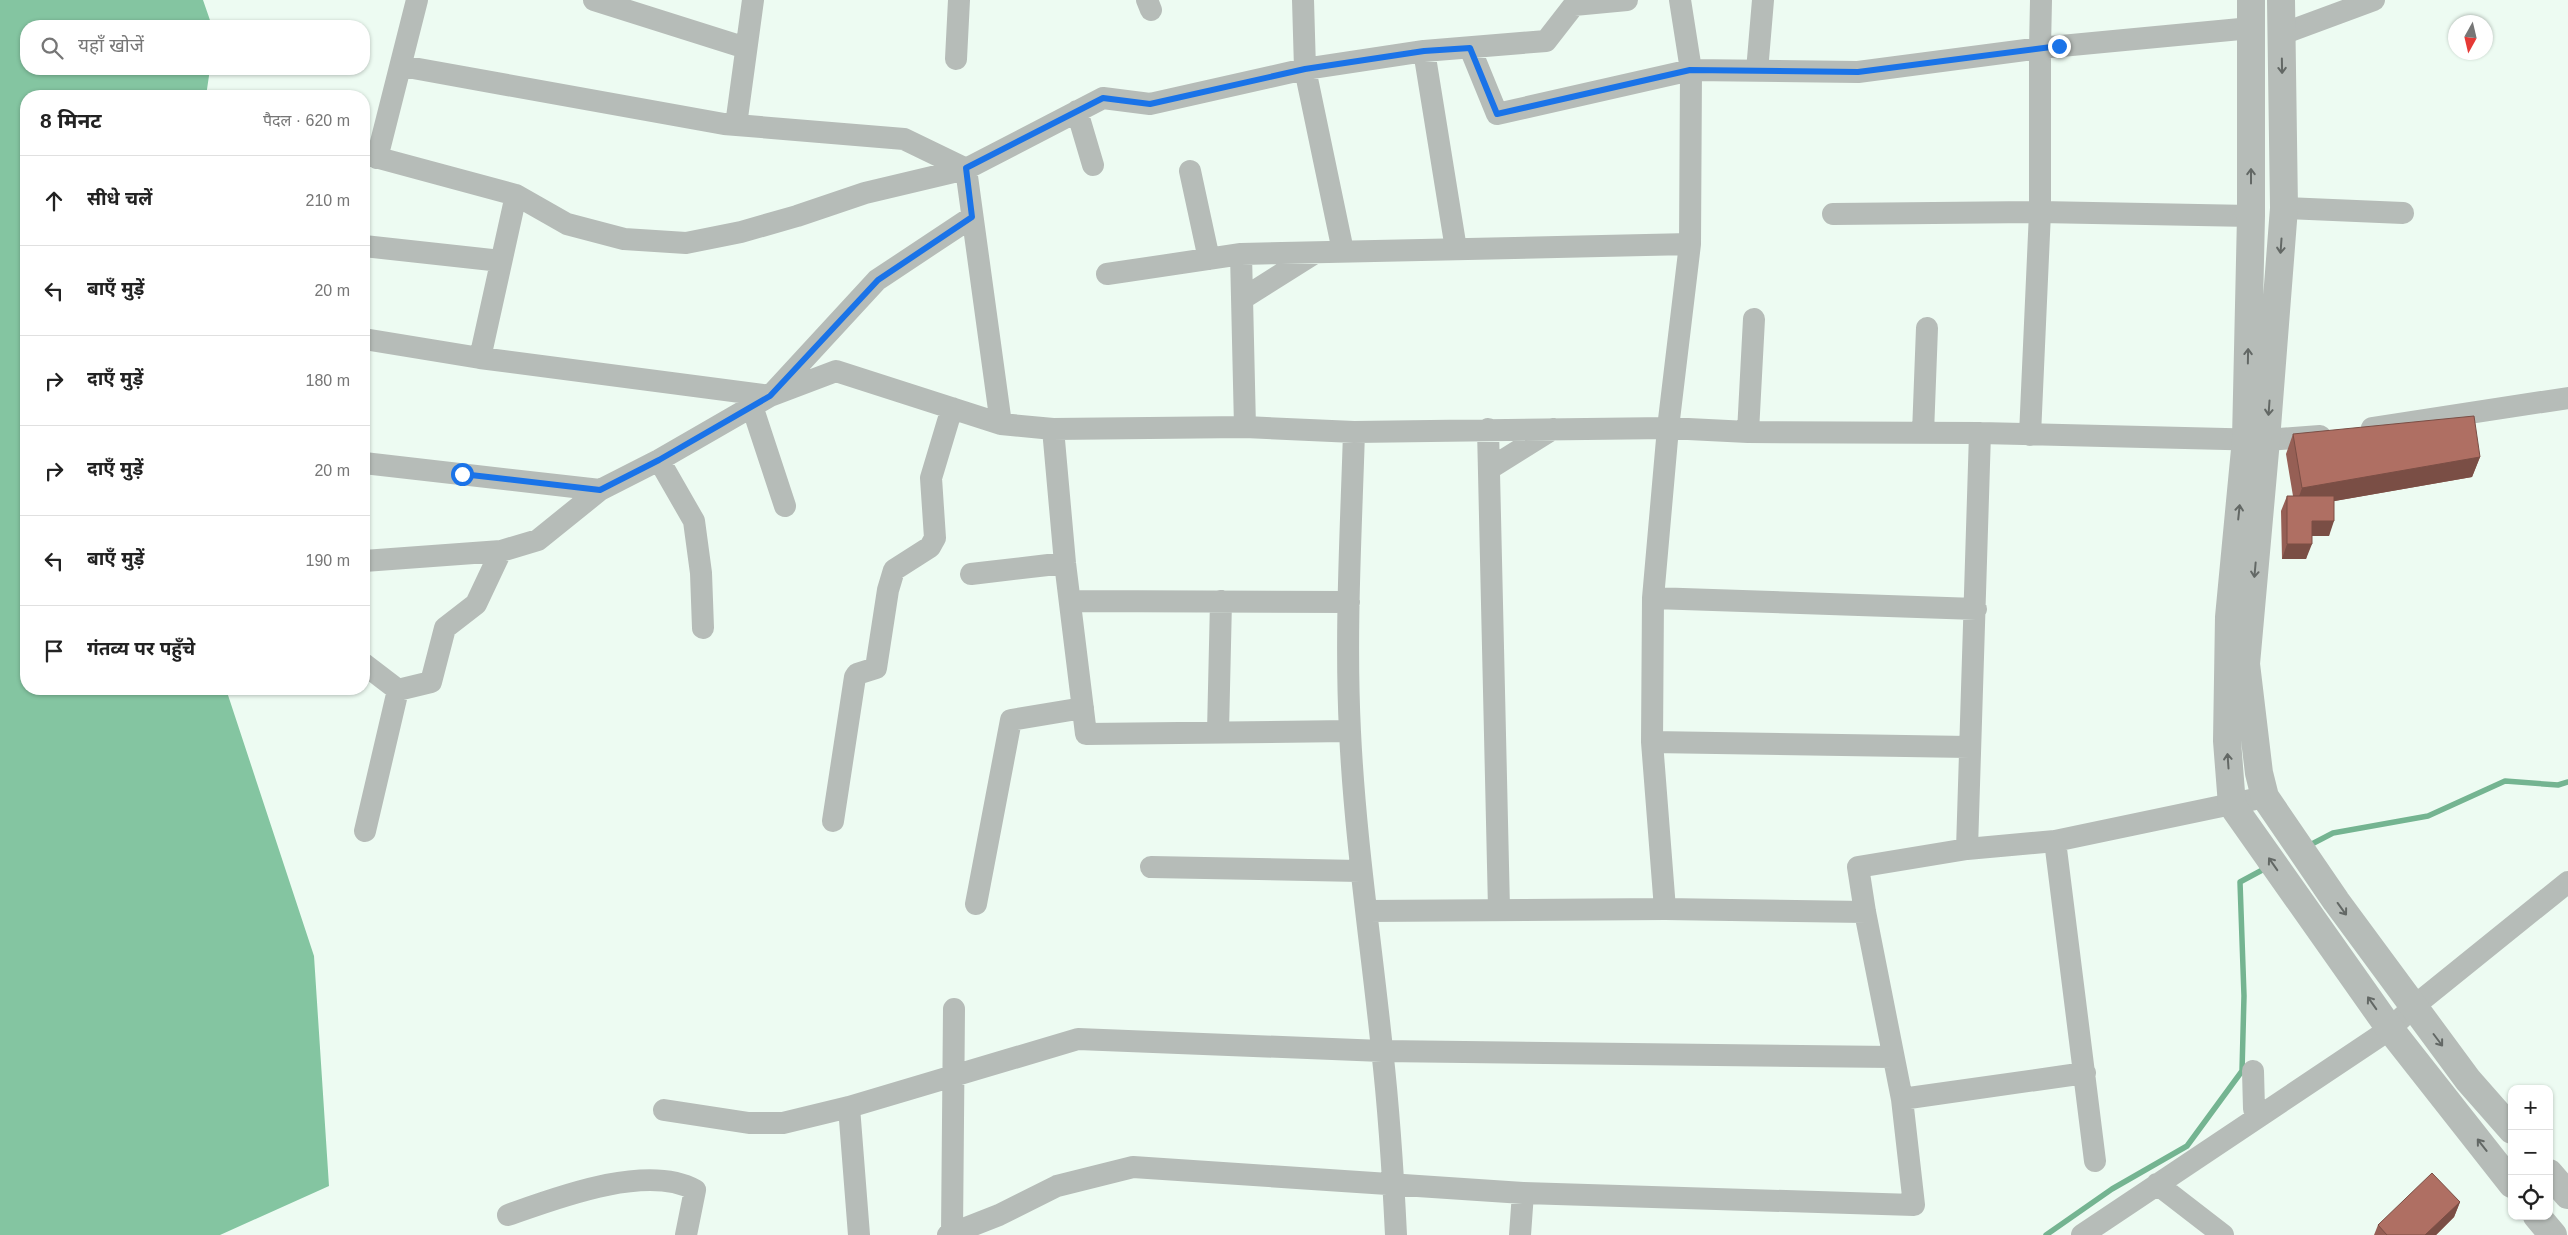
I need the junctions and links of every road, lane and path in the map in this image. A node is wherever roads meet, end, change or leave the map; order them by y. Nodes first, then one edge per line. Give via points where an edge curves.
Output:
1 (417, 0) edge
2 (594, 0) edge
3 (753, 0) edge
4 (959, 0) edge
5 (1303, 0) edge
6 (1626, 0) edge
7 (1680, 0) edge
8 (1763, 0) edge
9 (2041, 0) edge
10 (2251, 0) edge
11 (2281, 0) edge
12 (2374, 0) edge
13 (2251, 28) junction
14 (2282, 34) junction
15 (746, 48) junction
16 (1470, 48) junction
17 (2040, 48) junction
18 (1424, 51) junction
19 (956, 59) dead end
20 (402, 66) junction
21 (1305, 69) junction
22 (1690, 70) junction
23 (1758, 71) junction
24 (1077, 111) junction
25 (736, 125) junction
26 (370, 156) edge
27 (1093, 165) dead end
28 (966, 168) junction
29 (1190, 171) dead end
30 (516, 195) junction
31 (2284, 208) junction
32 (971, 210) junction
33 (2040, 212) junction
34 (2403, 213) dead end
35 (1833, 214) dead end
36 (2251, 216) junction
37 (1690, 244) junction
38 (370, 247) edge
39 (1456, 249) junction
40 (1343, 251) junction
41 (1316, 252) junction
42 (1241, 254) junction
43 (1209, 259) junction
44 (501, 262) junction
45 (1107, 274) dead end
46 (1242, 299) junction
47 (1754, 318) dead end
48 (1928, 328) dead end
49 (370, 341) edge
50 (480, 358) junction
51 (2568, 398) edge
52 (761, 401) junction
53 (952, 408) junction
54 (1001, 424) junction
55 (1245, 427) junction
56 (1668, 428) junction
57 (1053, 429) junction
58 (1488, 429) junction
59 (1553, 429) junction
60 (1354, 432) junction
61 (1748, 432) junction
62 (1923, 433) junction
63 (1980, 433) junction
64 (2030, 435) junction
65 (2256, 440) junction
66 (659, 460) junction
67 (370, 464) edge
68 (1489, 468) junction
69 (600, 490) junction
70 (785, 506) dead end
71 (501, 552) junction
72 (370, 561) edge
73 (1065, 562) junction
74 (970, 574) dead end
75 (1653, 598) junction
76 (1071, 601) junction
77 (1221, 601) junction
78 (1349, 602) junction
79 (1976, 609) junction
80 (703, 628) dead end
81 (370, 669) edge
82 (398, 690) junction
83 (1083, 708) junction
84 (1350, 731) junction
85 (1218, 732) junction
86 (1652, 742) junction
87 (1969, 747) junction
88 (2265, 798) junction
89 (2232, 805) junction
90 (833, 821) dead end
91 (365, 831) dead end
92 (2055, 841) junction
93 (1967, 849) junction
94 (1151, 867) dead end
95 (1360, 871) junction
96 (2568, 882) edge
97 (976, 904) dead end
98 (1499, 909) junction
99 (1666, 909) junction
100 (1367, 911) junction
101 (1865, 912) junction
102 (2413, 1007) junction
103 (954, 1009) dead end
104 (2390, 1029) junction
105 (1382, 1051) junction
106 (1893, 1056) junction
107 (2253, 1071) dead end
108 (2085, 1073) junction
109 (953, 1074) junction
110 (1902, 1099) junction
111 (848, 1106) junction
112 (664, 1110) dead end
113 (2259, 1115) junction
114 (2508, 1125) edge
115 (2095, 1161) dead end
116 (2551, 1175) edge
117 (2508, 1179) edge
118 (2157, 1184) junction
119 (1393, 1186) junction
120 (1524, 1194) junction
121 (2568, 1194) edge
122 (508, 1215) dead end
123 (2540, 1220) edge
124 (2216, 1233) edge
125 (686, 1235) edge
126 (859, 1235) edge
127 (950, 1235) edge
128 (1396, 1235) edge
129 (1520, 1235) edge
130 (2082, 1235) edge
131 (2553, 1235) edge

1 - 20 street
2 - 15 street
3 - 15 street
4 - 19 street
5 - 21 street
6 - 16 street via 1574,5 1546,42
7 - 22 street
8 - 23 street
9 - 17 street
10 - 13 street
11 - 14 street
12 - 14 street
13 - 17 street
36 -> 13 street
14 -> 31 street
15 - 25 street
16 - 18 street
16 - 22 street via 1497,114
17 - 23 street via 1858,72
17 - 33 street
18 - 21 street
18 - 39 street
20 - 25 street
20 - 26 street
21 - 24 street via 1150,104 1103,98
21 - 40 street
22 - 23 street
22 - 37 street
24 - 27 street
24 - 28 street
25 - 28 street via 904,139
26 - 30 street
28 - 30 street via 864,193 741,232 686,243 624,240 566,224
28 - 32 street
29 - 43 street
30 - 44 street
31 - 34 street
31 -> 65 street
32 - 52 street via 878,280
32 - 54 street
33 - 35 street
33 - 36 street
33 - 64 street
65 -> 36 street
37 - 39 street
37 - 56 street
38 - 44 street
39 - 40 street
40 - 41 street
41 - 42 street
41 - 46 street
42 - 43 street
42 - 46 street
43 - 45 street
44 - 50 street
46 - 55 street
47 - 61 street
48 - 62 street
49 - 50 street
50 - 52 street
51 - 65 street via 2303,438
52 - 53 street via 836,372
52 - 66 street
52 - 70 street
53 - 54 street
53 - 90 street via 931,478 935,538 930,547 894,570 876,668 855,677
54 - 57 street
55 - 57 street
55 - 60 street
56 - 59 street
56 - 61 street
56 - 75 street
57 - 73 street
58 - 59 street
58 - 60 street
58 - 68 street
59 - 68 street
60 - 78 street
61 - 62 street
62 - 63 street
63 - 64 street
63 - 79 street
64 - 65 street
65 -> 88 street via 2246,664 2258,773
89 -> 65 street via 2227,741 2228,617
66 - 69 street
66 - 80 street via 694,521 701,573
67 - 69 street
68 - 98 street
69 - 71 street via 538,540
71 - 72 street
71 - 82 street via 476,604 445,628 431,682
73 - 74 street
73 - 76 street
75 - 79 street
75 - 86 street
76 - 77 street
76 - 83 street
77 - 78 street
77 - 85 street
78 - 84 street
79 - 87 street
81 - 82 street
82 - 91 street
83 - 85 street via 1086,734
83 - 97 street via 1011,720
84 - 85 street
84 - 95 street
86 - 87 street
86 - 99 street
87 - 93 street
88 - 89 street
88 -> 102 street
89 - 92 street
104 -> 89 street
92 - 93 street
92 - 108 street
93 - 101 street via 1858,868
94 - 95 street
95 - 100 street
96 - 102 street
98 - 99 street
98 - 100 street
99 - 101 street
100 - 105 street
101 - 106 street
102 - 104 street
102 -> 114 street via 2468,1080
103 - 109 street
104 - 113 street
117 -> 104 street
105 - 106 street
105 - 109 street via 1078,1039
105 - 119 street
106 - 110 street
107 - 113 street via 2254,1109
108 - 110 street
108 - 115 street
109 - 111 street
109 - 127 street
110 - 120 street via 1914,1205
111 - 112 street via 783,1123 749,1124
111 - 126 street
113 - 118 street
116 - 121 street
118 - 124 street
118 - 130 street
119 - 120 street
119 - 127 street via 1133,1167 1056,1186
119 - 128 street
120 - 129 street
122 - 125 street via 583,1189 640,1180 684,1184 694,1190
123 - 131 street

